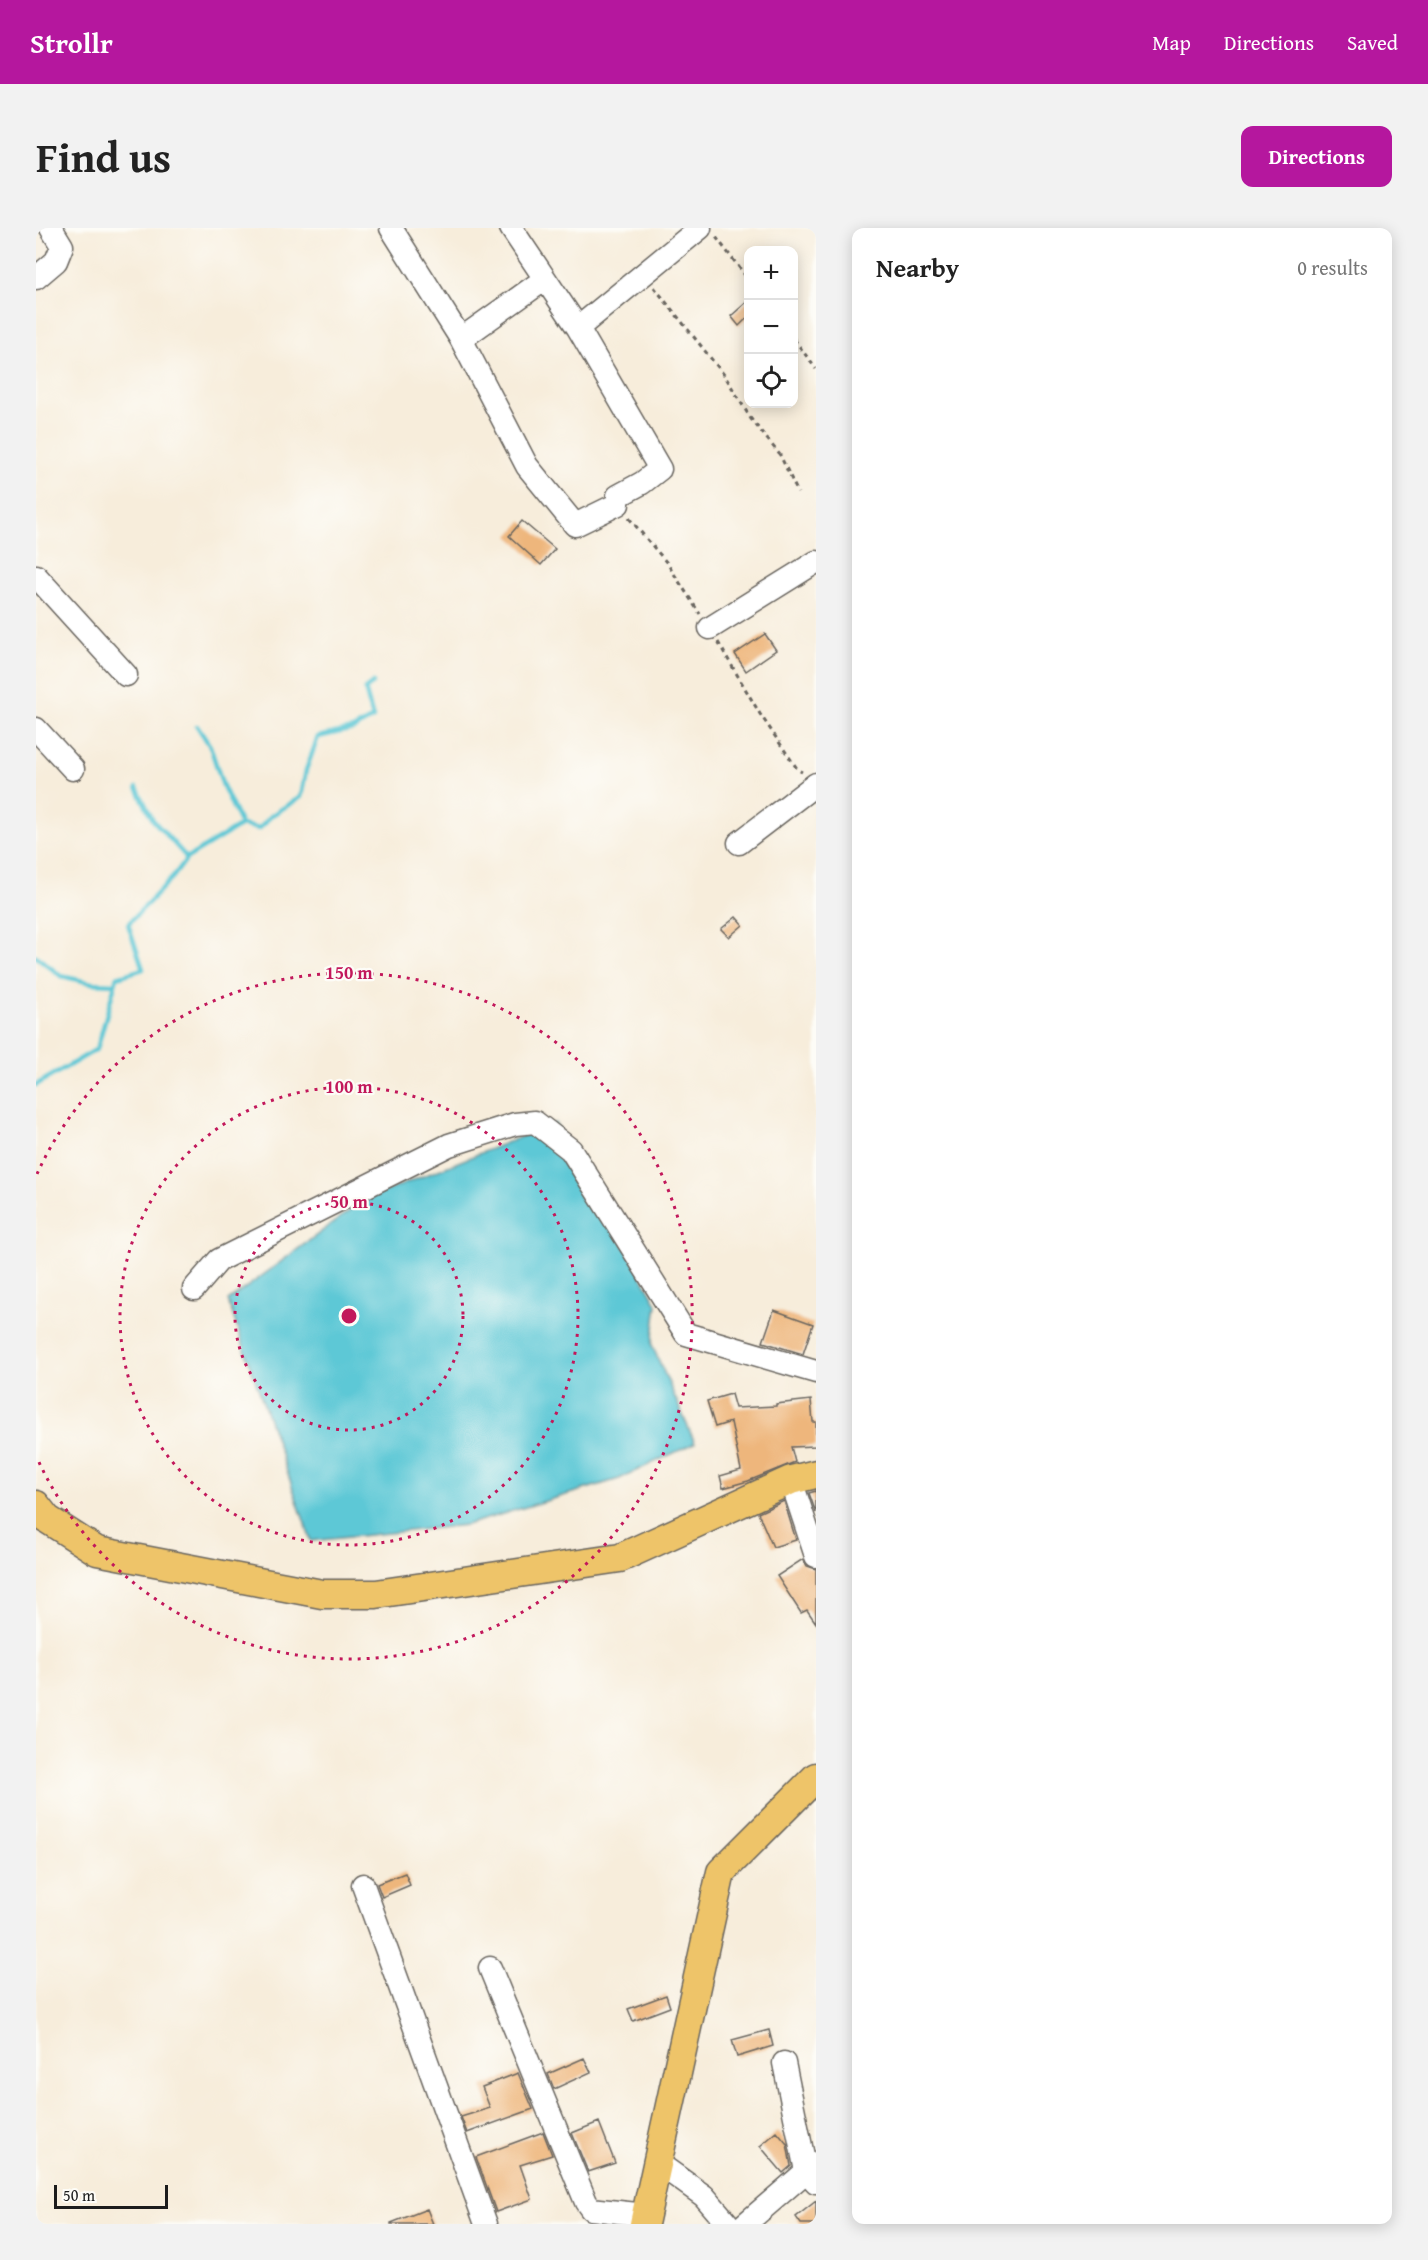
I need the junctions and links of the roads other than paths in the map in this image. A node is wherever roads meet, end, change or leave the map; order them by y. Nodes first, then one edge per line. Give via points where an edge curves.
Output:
1 (51, 228) edge
2 (391, 228) edge
3 (511, 228) edge
4 (708, 232) edge
5 (36, 278) edge
6 (545, 279) junction
7 (578, 328) junction
8 (461, 339) junction
9 (816, 562) edge
10 (36, 576) edge
11 (710, 628) dead end
12 (126, 675) dead end
13 (36, 729) edge
14 (74, 769) dead end
15 (816, 784) edge
16 (739, 843) dead end
17 (194, 1289) dead end
18 (816, 1372) edge
19 (804, 1477) edge
20 (36, 1505) edge
21 (816, 1556) edge
22 (815, 1780) edge
23 (363, 1885) dead end
24 (490, 1968) dead end
25 (784, 2063) dead end
26 (658, 2163) junction
27 (813, 2172) edge
28 (645, 2219) edge
29 (486, 2224) edge
30 (728, 2224) edge
31 (745, 2224) edge

1 - 5 street via 62,246 56,261
2 - 8 street
3 - 6 street
4 - 7 street via 643,274
6 - 7 street
6 - 8 street
7 - 8 street via 660,469 618,496 618,504 575,525 527,466
9 - 11 street
10 - 12 street
13 - 14 street
15 - 16 street
17 - 18 street via 219,1260 449,1145 515,1124 535,1122 571,1150 686,1334
19 - 20 main road via 620,1558 376,1594 322,1594 97,1551 47,1519
19 - 21 street
22 - 26 main road via 721,1872
23 - 29 street
24 - 28 street via 586,2202 591,2209
25 - 27 street
26 - 28 main road
26 - 30 street via 704,2196
27 - 31 street

